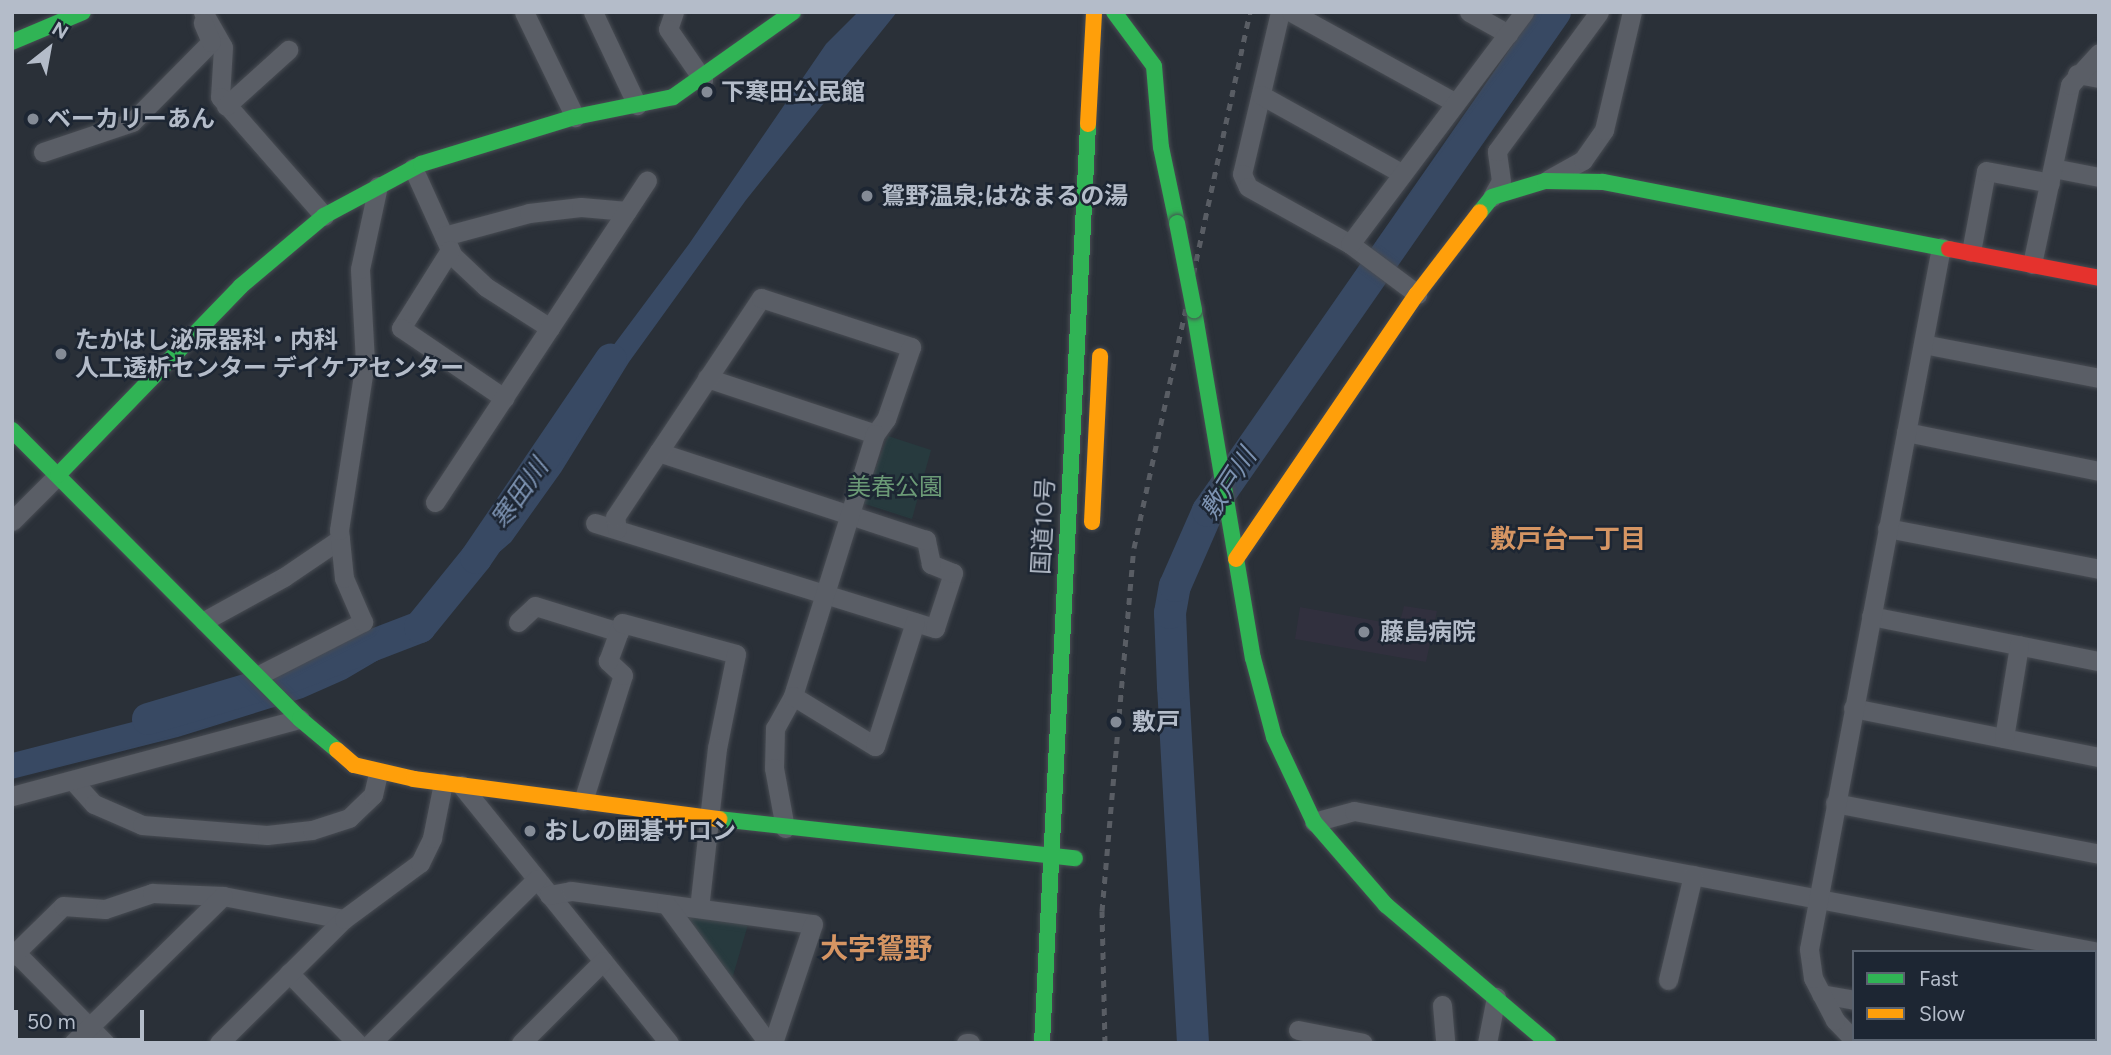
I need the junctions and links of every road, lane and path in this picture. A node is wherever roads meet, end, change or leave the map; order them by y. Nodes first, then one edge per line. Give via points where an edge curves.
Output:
1 (83, 12) edge
2 (201, 12) edge
3 (524, 12) edge
4 (593, 12) edge
5 (674, 12) edge
6 (793, 12) edge
7 (1094, 12) edge
8 (1280, 12) edge
9 (1291, 12) edge
10 (1469, 12) edge
11 (1524, 12) edge
12 (1599, 12) edge
13 (1632, 12) edge
14 (1116, 14) edge
15 (1508, 34) junction
16 (12, 41) edge
17 (1116, 44) dead end
18 (288, 50) dead end
19 (2099, 53) edge
20 (2077, 74) junction
21 (2099, 78) edge
22 (703, 80) junction
23 (1261, 95) junction
24 (1456, 103) junction
25 (637, 105) junction
26 (226, 106) junction
27 (575, 117) junction
28 (43, 152) dead end
29 (413, 168) junction
30 (1403, 174) junction
31 (2051, 176) junction
32 (2099, 177) edge
33 (1545, 180) junction
34 (647, 181) dead end
35 (379, 186) junction
36 (1492, 197) junction
37 (627, 211) junction
38 (324, 216) junction
39 (447, 243) junction
40 (1941, 247) junction
41 (1358, 249) junction
42 (1971, 252) junction
43 (2032, 264) junction
44 (2099, 278) edge
45 (1411, 289) junction
46 (550, 328) junction
47 (1101, 334) dead end
48 (1923, 344) junction
49 (707, 378) junction
50 (2099, 378) edge
51 (503, 398) junction
52 (12, 430) edge
53 (1906, 432) junction
54 (875, 434) junction
55 (658, 452) junction
56 (2099, 471) edge
57 (58, 475) junction
58 (435, 502) dead end
59 (850, 515) junction
60 (12, 521) edge
61 (595, 523) dead end
62 (1888, 528) junction
63 (617, 529) junction
64 (340, 539) junction
65 (1091, 541) dead end
66 (1236, 559) junction
67 (2099, 569) edge
68 (825, 594) junction
69 (1871, 616) junction
70 (204, 621) junction
71 (915, 621) junction
72 (518, 622) dead end
73 (619, 632) junction
74 (2019, 645) junction
75 (2099, 661) edge
76 (259, 675) junction
77 (793, 696) junction
78 (1853, 708) junction
79 (297, 715) junction
80 (2004, 738) junction
81 (2099, 757) edge
82 (378, 773) junction
83 (74, 782) junction
84 (452, 784) junction
85 (12, 796) edge
86 (583, 801) junction
87 (1835, 803) junction
88 (710, 818) junction
89 (1314, 822) junction
90 (785, 828) junction
91 (2099, 854) edge
92 (1051, 856) junction
93 (1075, 858) dead end
94 (1693, 875) junction
95 (537, 879) junction
96 (549, 895) junction
97 (223, 896) junction
98 (1817, 898) junction
99 (666, 904) junction
100 (699, 908) junction
101 (344, 919) junction
102 (2089, 950) edge
103 (14, 955) edge
104 (603, 961) junction
105 (289, 973) junction
106 (1668, 980) dead end
107 (1821, 994) junction
108 (1496, 998) junction
109 (1852, 1000) edge
110 (1442, 1005) dead end
111 (89, 1027) junction
112 (1298, 1030) dead end
113 (1852, 1038) edge
114 (73, 1043) edge
115 (105, 1043) edge
116 (219, 1043) edge
117 (357, 1043) edge
118 (371, 1043) edge
119 (521, 1043) edge
120 (669, 1043) edge
121 (770, 1043) edge
122 (1042, 1043) edge
123 (1363, 1043) edge
124 (1445, 1043) edge
125 (1487, 1043) edge
126 (1549, 1043) edge

1 - 16 main road
2 - 26 street via 223,47 220,97
2 - 28 street via 211,42 132,121
3 - 27 street
4 - 25 street
5 - 22 street via 668,29
6 - 22 main road
7 - 92 main road, 国道10号
8 - 23 street
9 - 24 street
10 - 15 street
11 - 15 street
12 - 36 street via 1497,151 1501,181
13 - 33 street via 1605,130 1583,160
14 - 17 main road
14 - 66 main road, bridge via 1154,66 1161,147
15 - 24 street
18 - 26 street
19 - 20 street
20 - 21 street
20 - 31 street via 2070,85
22 - 25 main road via 673,97
23 - 30 street
23 - 41 street via 1242,174 1248,187
24 - 30 street
25 - 27 main road
26 - 38 street
27 - 29 main road
29 - 35 main road
29 - 39 street
30 - 41 street
31 - 32 street
31 - 42 street via 1986,171
31 - 43 street
33 - 36 main road
33 - 40 main road via 1603,182
34 - 37 street
35 - 38 main road
35 - 64 street via 360,269 365,362
36 - 45 main road
37 - 39 street via 581,207 529,212
37 - 46 street
38 - 57 main road via 241,286
39 - 46 street via 486,287
39 - 51 street via 401,328
40 - 42 main road
40 - 48 street
41 - 45 street
42 - 43 main road
43 - 44 main road
45 - 66 main road
46 - 51 street
47 - 65 main road, 国道10号
48 - 50 street
48 - 53 street
49 - 54 street
49 - 54 street via 761,298 911,347 886,419
49 - 55 street
51 - 58 street
52 - 57 main road
53 - 56 street
53 - 62 street
54 - 59 street
55 - 59 street
55 - 63 street via 615,517
57 - 60 street
57 - 70 main road
59 - 68 street
59 - 71 street via 926,540 931,564 954,573 935,628
61 - 63 street
62 - 67 street
62 - 69 street
63 - 68 street
64 - 70 street
64 - 76 street via 344,578 363,622
66 - 89 main road via 1253,658 1274,737
68 - 71 street
68 - 77 street
69 - 74 street
69 - 78 street
70 - 76 main road
71 - 77 street via 875,746
72 - 73 street via 535,606
73 - 86 street via 608,661 623,675
73 - 88 street via 622,623 736,654 717,748
74 - 75 street
74 - 80 street
76 - 79 main road
77 - 90 street via 778,718 773,740
78 - 80 street
78 - 87 street
79 - 82 main road via 342,757
79 - 83 street
80 - 81 street
82 - 83 street via 373,795 349,818 312,830 267,835 142,825 94,804
82 - 84 main road
83 - 85 street
84 - 86 main road
84 - 95 street
84 - 101 street via 426,855 408,875
86 - 88 main road
87 - 91 street
87 - 98 street
88 - 90 main road
88 - 100 street
89 - 94 street via 1354,811
89 - 108 main road via 1385,905
90 - 92 main road
92 - 93 main road
92 - 122 main road, 国道10号
94 - 98 street
94 - 106 street
95 - 96 street
95 - 118 street
96 - 99 street via 571,891
96 - 104 street
97 - 101 street
97 - 103 street via 152,893 105,909 63,906
97 - 111 street
98 - 102 street
98 - 107 street via 1809,949 1813,978
99 - 100 street
99 - 121 street
100 - 121 street via 813,924
101 - 105 street
103 - 111 street
104 - 119 street
104 - 120 street
105 - 116 street
105 - 117 street
107 - 109 street
107 - 113 street via 1835,1020
108 - 125 street
108 - 126 main road
110 - 124 street
111 - 114 street
111 - 115 street
112 - 123 street

